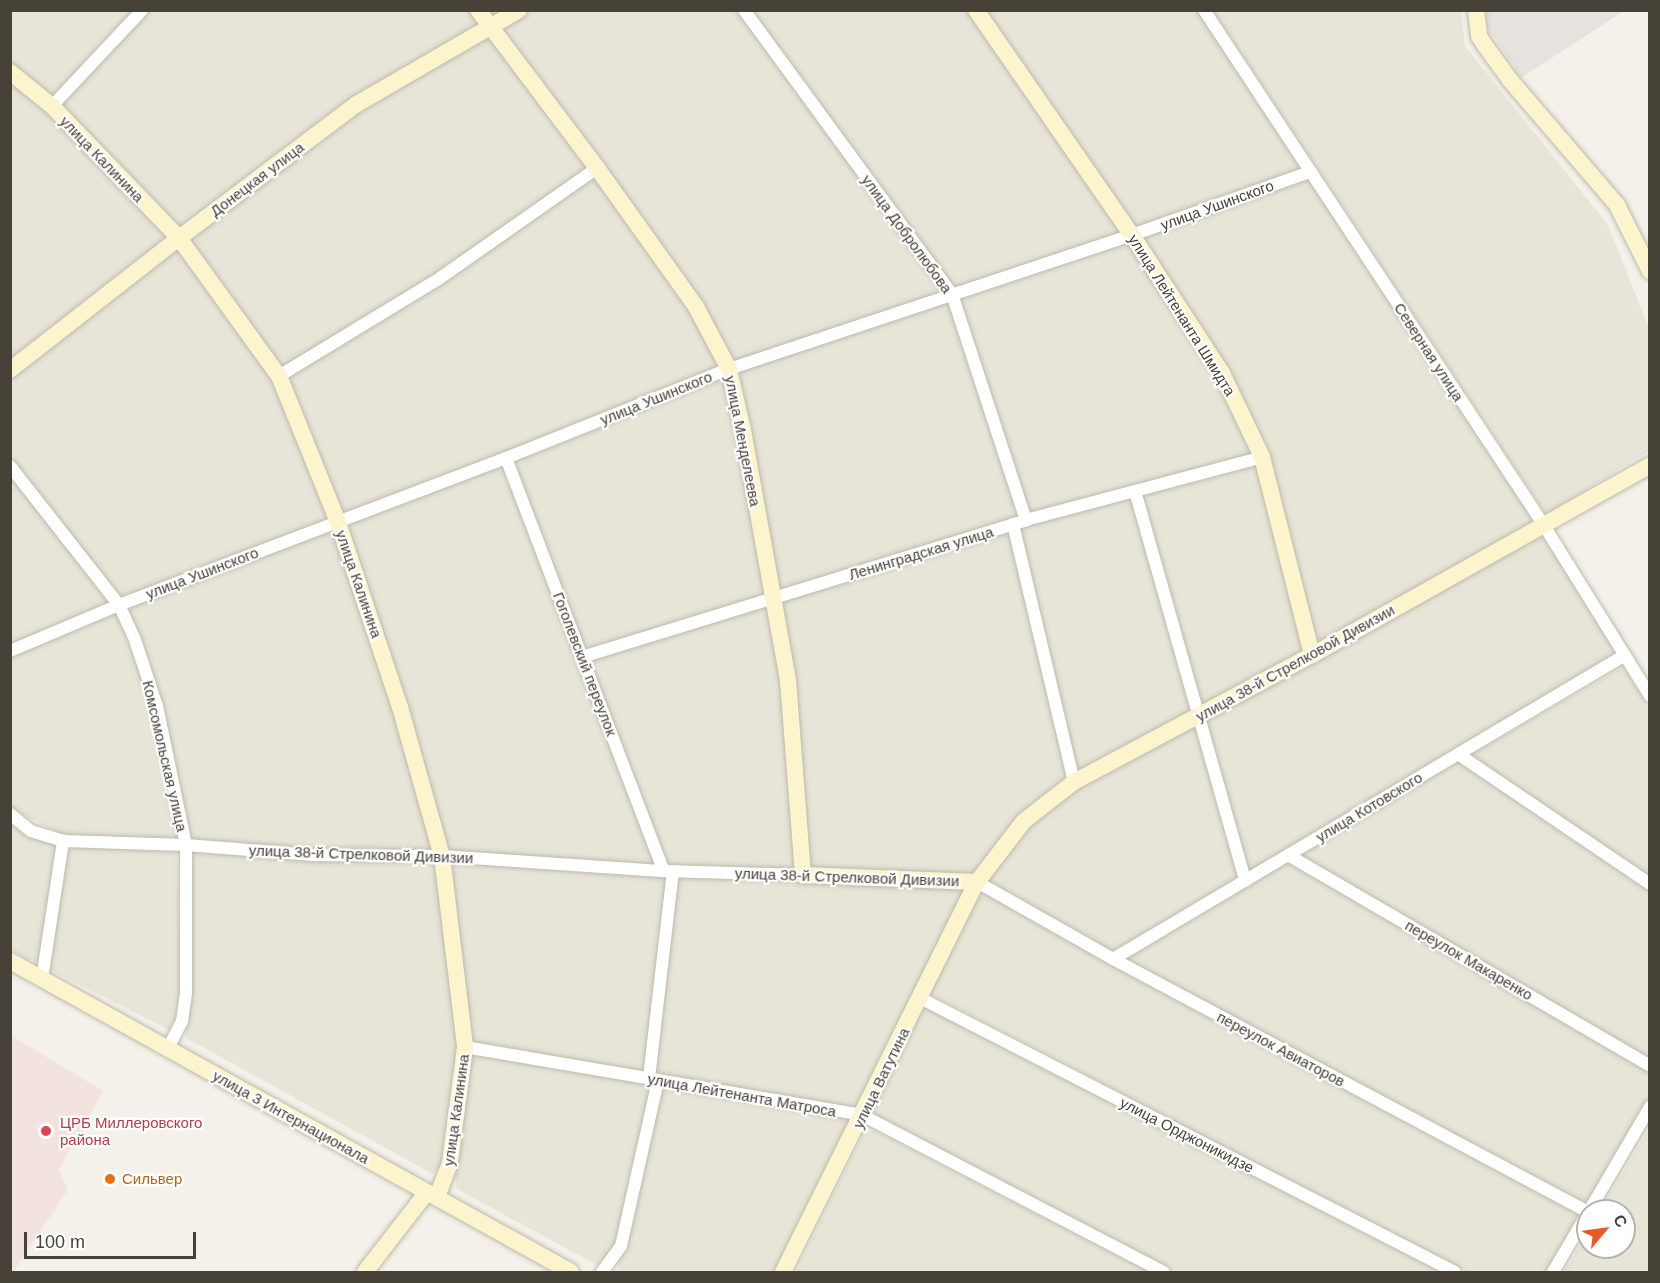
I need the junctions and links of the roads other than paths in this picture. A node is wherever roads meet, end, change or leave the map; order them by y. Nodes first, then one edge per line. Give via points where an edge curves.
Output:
1 (142, 10) edge
2 (478, 10) edge
3 (519, 10) edge
4 (744, 10) edge
5 (976, 10) edge
6 (1204, 10) edge
7 (1476, 10) edge
8 (492, 26) junction
9 (10, 72) edge
10 (52, 106) junction
11 (597, 168) junction
12 (1310, 172) junction
13 (1132, 235) junction
14 (179, 238) junction
15 (1650, 271) edge
16 (952, 294) junction
17 (729, 369) junction
18 (10, 370) edge
19 (279, 376) junction
20 (1262, 457) junction
21 (506, 458) junction
22 (1650, 465) edge
23 (10, 466) edge
24 (1135, 491) junction
25 (1026, 520) junction
26 (338, 522) junction
27 (1013, 524) junction
28 (1543, 524) junction
29 (773, 598) junction
30 (119, 605) junction
31 (10, 651) edge
32 (1312, 655) junction
33 (1625, 656) junction
34 (582, 657) junction
35 (1650, 696) edge
36 (1198, 716) junction
37 (1458, 754) junction
38 (1074, 782) junction
39 (10, 814) edge
40 (63, 841) junction
41 (186, 845) junction
42 (1288, 855) junction
43 (442, 856) junction
44 (668, 871) junction
45 (802, 876) junction
46 (1245, 881) junction
47 (977, 882) junction
48 (1650, 884) edge
49 (1113, 959) junction
50 (10, 961) edge
51 (42, 979) junction
52 (920, 998) junction
53 (465, 1047) junction
54 (168, 1049) junction
55 (1650, 1066) edge
56 (653, 1079) junction
57 (1650, 1107) edge
58 (862, 1115) junction
59 (432, 1195) junction
60 (1596, 1199) edge
61 (1576, 1206) edge
62 (1576, 1233) edge
63 (365, 1272) edge
64 (571, 1272) edge
65 (602, 1272) edge
66 (783, 1272) edge
67 (1164, 1272) edge
68 (1455, 1272) edge
69 (1553, 1272) edge

1 - 10 street
2 - 8 street, улица Менделеева
3 - 8 street, Донецкая улица
4 - 16 street, улица Добролюбова
5 - 13 street, улица Лейтенанта Шмидта
6 - 12 street, Северная улица
7 - 15 street via 1479,36 1488,51 1617,205
8 - 11 street, улица Менделеева
8 - 14 street, Донецкая улица via 357,104
9 - 10 street, улица Калинина
10 - 14 street, улица Калинина
11 - 17 street, улица Менделеева via 696,307
11 - 19 street via 440,278
12 - 13 street, улица Ушинского
12 - 28 street, Северная улица
13 - 16 street, улица Ушинского
13 - 20 street, улица Лейтенанта Шмидта via 1222,373
14 - 18 street, Донецкая улица
14 - 19 street, улица Калинина
16 - 17 street, улица Ушинского
16 - 25 street, улица Добролюбова
17 - 21 street, улица Ушинского
17 - 29 street, улица Менделеева
19 - 26 street, улица Калинина
20 - 24 street, Ленинградская улица
20 - 32 street, улица Лейтенанта Шмидта
21 - 26 street, улица Ушинского
21 - 34 street, Гоголевский переулок
22 - 28 street, улица 38-й Стрелковой Дивизии
23 - 30 street, Комсомольская улица
24 - 25 street, Ленинградская улица
24 - 36 street
25 - 27 street, Ленинградская улица
26 - 30 street, улица Ушинского
26 - 43 street, улица Калинина via 400,707
27 - 29 street, Ленинградская улица
27 - 38 street
28 - 32 street, улица 38-й Стрелковой Дивизии
28 - 33 street, Северная улица
29 - 34 street, Ленинградская улица
29 - 45 street, улица Менделеева via 788,680
30 - 31 street, улица Ушинского
30 - 41 street, Комсомольская улица via 157,706
32 - 36 street, улица 38-й Стрелковой Дивизии
33 - 35 street, Северная улица
33 - 37 street, улица Котовского
34 - 44 street, Гоголевский переулок
36 - 38 street, улица 38-й Стрелковой Дивизии
36 - 46 street
37 - 42 street, улица Котовского
37 - 48 street
38 - 47 street, улица 38-й Стрелковой Дивизии via 1024,821
39 - 40 street, улица 38-й Стрелковой Дивизии via 31,831
40 - 41 street, улица 38-й Стрелковой Дивизии
40 - 51 street
41 - 43 street, улица 38-й Стрелковой Дивизии via 313,855
41 - 54 street, Комсомольская улица via 186,993 182,1021
42 - 46 street, улица Котовского
42 - 55 street, переулок Макаренко
43 - 44 street, улица 38-й Стрелковой Дивизии
43 - 53 street, улица Калинина
44 - 45 street, улица 38-й Стрелковой Дивизии
44 - 56 street, Гоголевский переулок
45 - 47 street, улица 38-й Стрелковой Дивизии
46 - 49 street, улица Котовского
47 - 49 street, переулок Авиаторов
47 - 52 street, улица Ватутина
49 - 61 street, переулок Авиаторов
50 - 51 street, улица 3 Интернационала
51 - 54 street, улица 3 Интернационала
52 - 58 street, улица Ватутина
52 - 68 street, улица Орджоникидзе
53 - 56 street, улица Лейтенанта Матроса
53 - 59 street, улица Калинина via 450,1163
54 - 59 street, улица 3 Интернационала
56 - 58 street, улица Лейтенанта Матроса
56 - 65 street, Гоголевский переулок via 621,1246
57 - 60 street
58 - 66 street, улица Ватутина
58 - 67 street, улица Лейтенанта Матроса
59 - 63 street, улица Калинина
59 - 64 street, улица 3 Интернационала
62 - 69 street

